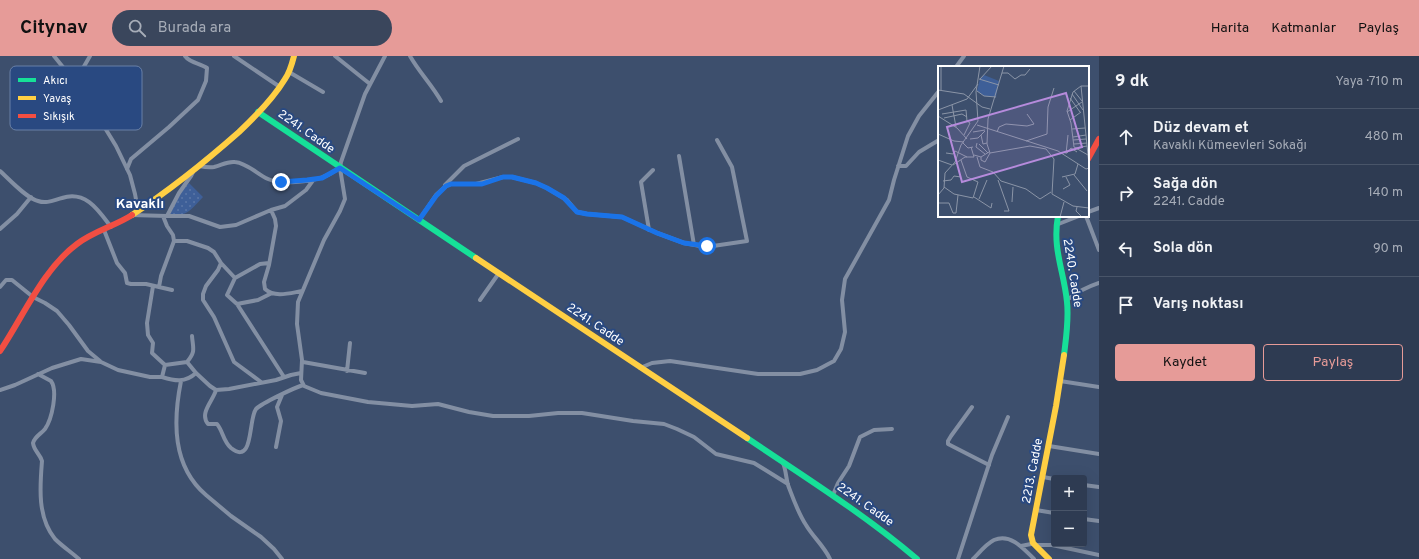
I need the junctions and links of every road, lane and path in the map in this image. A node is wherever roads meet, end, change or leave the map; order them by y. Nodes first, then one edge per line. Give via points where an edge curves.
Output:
1 (54, 56) edge
2 (90, 56) edge
3 (185, 56) edge
4 (234, 56) edge
5 (294, 56) edge
6 (335, 56) edge
7 (385, 56) edge
8 (410, 56) edge
9 (964, 56) edge
10 (62, 66) edge
11 (85, 66) edge
12 (957, 66) edge
13 (289, 72) junction
14 (370, 84) junction
15 (280, 87) junction
16 (323, 92) dead end
17 (938, 92) edge
18 (442, 101) dead end
19 (258, 112) junction
20 (106, 130) edge
21 (518, 139) dead end
22 (1099, 139) edge
23 (718, 140) dead end
24 (938, 141) edge
25 (680, 156) dead end
26 (1089, 157) edge
27 (898, 166) junction
28 (196, 168) junction
29 (340, 168) junction
30 (127, 169) junction
31 (653, 170) dead end
32 (0, 171) edge
33 (314, 179) junction
34 (443, 187) junction
35 (31, 198) junction
36 (1099, 208) edge
37 (138, 210) junction
38 (271, 210) junction
39 (1089, 212) edge
40 (131, 215) junction
41 (165, 216) junction
42 (1058, 217) edge
43 (1076, 217) edge
44 (1086, 217) edge
45 (419, 220) junction
46 (1056, 225) junction
47 (111, 227) junction
48 (0, 229) edge
49 (104, 230) junction
50 (649, 230) junction
51 (174, 242) junction
52 (694, 245) junction
53 (1099, 250) edge
54 (221, 263) junction
55 (269, 263) junction
56 (499, 273) junction
57 (235, 278) junction
58 (1099, 283) edge
59 (153, 286) junction
60 (0, 287) edge
61 (159, 287) junction
62 (172, 290) dead end
63 (302, 291) junction
64 (272, 293) junction
65 (33, 297) junction
66 (480, 300) dead end
67 (1066, 300) junction
68 (238, 304) junction
69 (192, 336) dead end
70 (350, 342) dead end
71 (0, 352) edge
72 (101, 362) junction
73 (187, 362) junction
74 (302, 362) junction
75 (165, 365) junction
76 (640, 368) junction
77 (347, 371) junction
78 (196, 373) junction
79 (301, 373) junction
80 (365, 373) dead end
81 (38, 374) junction
82 (162, 377) junction
83 (284, 377) junction
84 (182, 381) junction
85 (1060, 381) junction
86 (261, 382) junction
87 (303, 385) junction
88 (1099, 387) edge
89 (0, 390) edge
90 (216, 390) junction
91 (282, 395) junction
92 (972, 407) dead end
93 (1008, 417) dead end
94 (892, 429) dead end
95 (1049, 446) junction
96 (276, 447) dead end
97 (1099, 454) edge
98 (783, 463) junction
99 (989, 465) junction
100 (1043, 477) junction
101 (1051, 478) edge
102 (788, 484) junction
103 (1087, 486) edge
104 (1099, 488) edge
105 (833, 496) junction
106 (1036, 510) junction
107 (1051, 512) edge
108 (1087, 520) edge
109 (1099, 522) edge
110 (1033, 544) junction
111 (1021, 546) junction
112 (1099, 555) edge
113 (79, 559) edge
114 (282, 559) edge
115 (830, 559) edge
116 (917, 559) edge
117 (958, 559) edge
118 (973, 559) edge
119 (1034, 559) edge
120 (1048, 559) edge

1 - 10 street
2 - 11 street
3 - 30 street via 206,68 206,81 198,100 131,159
4 - 15 street
5 - 13 street
6 - 14 street
7 - 14 street
8 - 18 street
9 - 12 street
13 - 15 street
13 - 16 street
14 - 29 street
15 - 19 street
17 - 27 street via 919,116 908,136
19 - 28 street
19 - 29 street, 2241. Cadde
20 - 30 street
21 - 34 street via 464,166
22 - 26 street
23 - 52 street via 732,167 747,241 713,246
24 - 27 street via 919,152 906,166
25 - 52 street
27 - 76 street via 889,200 845,279 842,300 845,332 841,349 834,361 817,370 800,374 758,374 670,361 646,364
28 - 33 street via 236,162 274,181
28 - 37 street
28 - 41 street
29 - 33 street via 322,178
29 - 45 street, 2241. Cadde
29 - 63 street via 345,198
30 - 37 street
31 - 50 street via 641,182
32 - 35 street
33 - 38 street via 295,200
34 - 45 street
34 - 50 street via 451,184 482,184 508,176 547,188 564,198 577,212 622,217
35 - 47 street via 44,202 69,196 86,199 97,208
35 - 48 street
36 - 39 street
37 - 40 street
38 - 41 street via 225,227 189,216
38 - 55 street via 276,226
40 - 41 street
40 - 47 street
41 - 51 street
42 - 46 street, 2240. Cadde
43 - 46 street
44 - 53 street
45 - 56 street, 2241. Cadde
46 - 67 street, 2240. Cadde via 1055,244
47 - 49 street
49 - 59 street via 117,263 125,273 127,283
49 - 65 street via 74,246
50 - 52 street
51 - 54 street via 187,241 208,248
51 - 61 street via 160,276
54 - 57 street
54 - 86 street via 206,286 203,300 214,317 234,362
55 - 57 street via 260,264
55 - 64 street via 264,285 265,289
56 - 66 street
56 - 76 street, 2241. Cadde
57 - 68 street via 227,294
58 - 67 street via 1084,288
59 - 61 street
59 - 75 street via 148,313 148,335 153,343 152,353
60 - 65 street via 6,280 12,280
61 - 62 street
63 - 64 street via 280,295
63 - 74 street via 298,302 297,324
64 - 68 street via 258,300
65 - 71 street
65 - 72 street via 57,311 88,351
67 - 85 street, 2240. Cadde via 1067,322
68 - 83 street
69 - 73 street via 194,352
70 - 77 street
72 - 81 street via 81,359
72 - 82 street via 118,370
73 - 75 street
73 - 78 street
74 - 77 street
74 - 79 street
75 - 82 street
76 - 98 street, 2241. Cadde
77 - 80 street
78 - 84 street
78 - 90 street
79 - 83 street
79 - 87 street
81 - 89 street
81 - 113 street via 52,380 54,388 49,422 33,443 42,461 40,495 43,513 47,527 56,540
82 - 84 street
83 - 86 street
84 - 114 street via 176,420 181,457 189,476 199,488 264,540
85 - 88 street
85 - 95 street, 2213. Cadde
86 - 90 street
87 - 91 street
87 - 102 street via 309,389 368,402 412,406 438,404 493,416 582,413 664,424 694,437 716,454 754,463
90 - 91 street via 206,410 205,419 208,424 217,424 229,446 241,452 248,445 256,410
91 - 96 street via 277,407 281,421
92 - 99 street via 948,444
93 - 99 street
94 - 105 street via 874,430 860,437 849,466
95 - 97 street
95 - 100 street, 2213. Cadde
98 - 102 street
98 - 105 street, 2241. Cadde
99 - 117 street
100 - 101 street
100 - 106 street, 2213. Cadde
102 - 115 street via 806,526
103 - 104 street
105 - 116 street, 2241. Cadde via 890,536
106 - 107 street
106 - 110 street, 2213. Cadde via 1031,536
108 - 109 street
110 - 111 street
110 - 112 street via 1052,545
110 - 120 street
111 - 118 street via 1006,539 994,540
111 - 119 street

